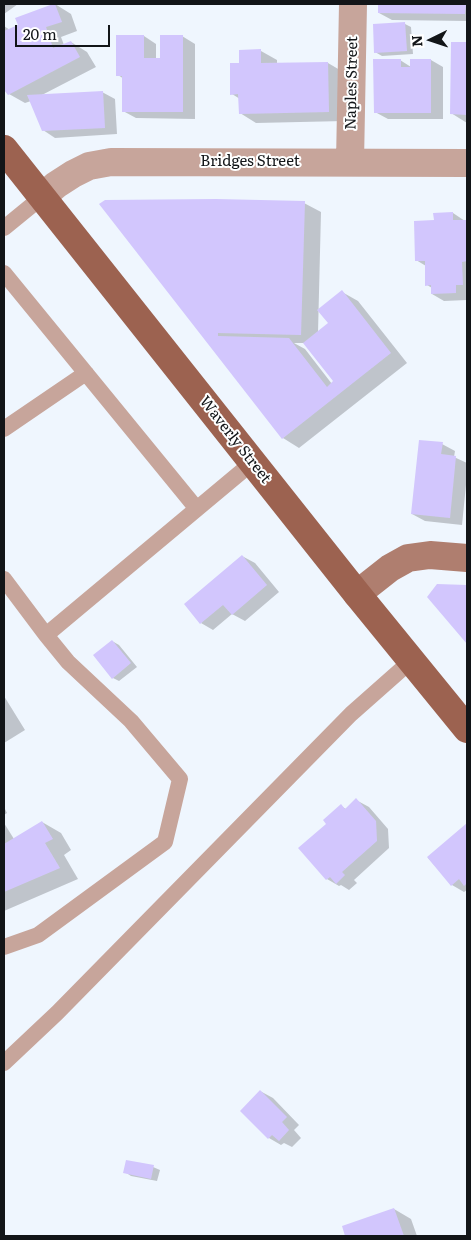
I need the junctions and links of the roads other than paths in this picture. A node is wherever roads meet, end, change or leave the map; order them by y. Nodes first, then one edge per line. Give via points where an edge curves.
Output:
1 (353, 4) edge
2 (4, 149) edge
3 (350, 162) junction
4 (467, 163) edge
5 (42, 197) junction
6 (4, 228) edge
7 (4, 273) edge
8 (86, 373) junction
9 (4, 429) edge
10 (253, 462) junction
11 (197, 509) junction
12 (467, 558) edge
13 (4, 579) edge
14 (357, 594) junction
15 (46, 635) junction
16 (412, 660) junction
17 (467, 729) edge
18 (4, 948) edge
19 (4, 1062) edge

1 - 3 street, Naples Street
2 - 5 main road, Waverly Street
3 - 4 street, Bridges Street
3 - 5 street, Bridges Street via 111,162 89,166 73,174
5 - 6 lane
5 - 10 main road, Waverly Street
7 - 8 lane
8 - 9 lane
8 - 11 lane
10 - 11 lane
10 - 14 main road, Waverly Street
11 - 15 lane
12 - 14 street via 430,555 408,558
13 - 15 lane
14 - 16 main road, Waverly Street
15 - 18 lane via 68,662 131,721 180,779 165,842 38,935
16 - 17 main road, Waverly Street
16 - 19 lane via 351,714

